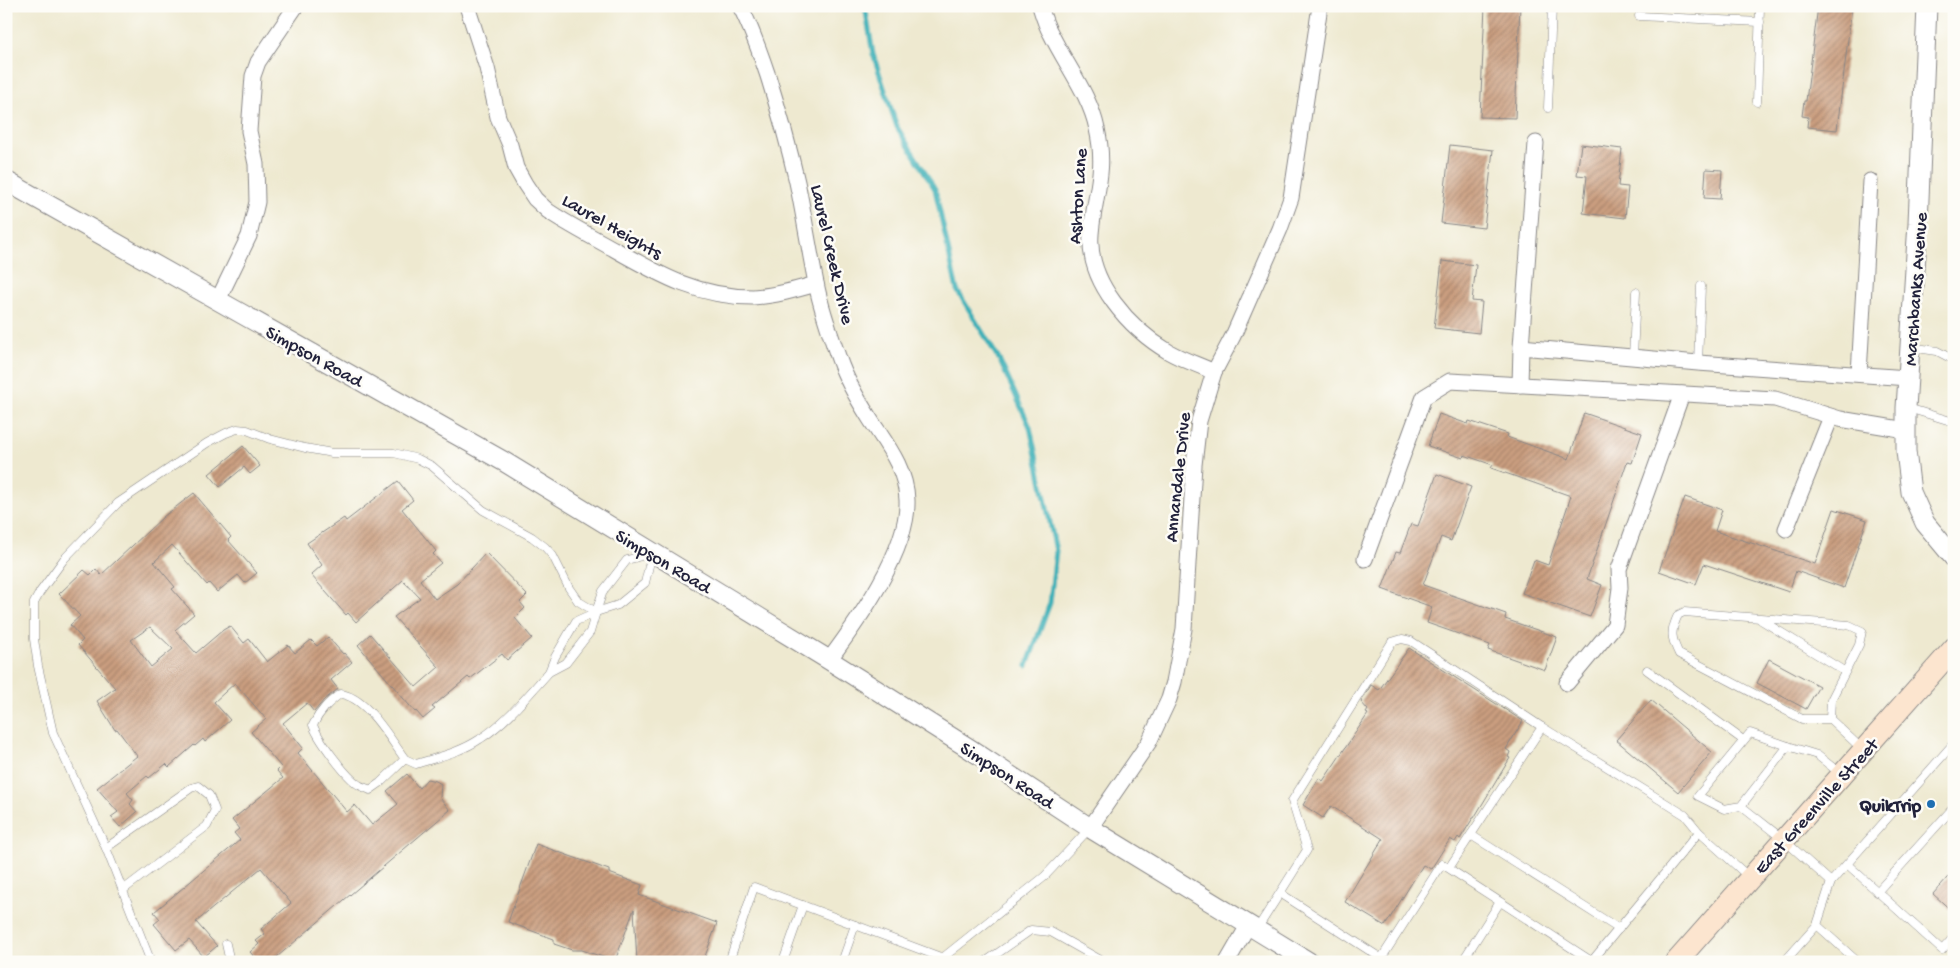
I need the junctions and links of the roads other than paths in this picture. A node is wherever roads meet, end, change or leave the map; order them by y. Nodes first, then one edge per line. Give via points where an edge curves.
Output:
1 (296, 6) edge
2 (467, 6) edge
3 (740, 6) edge
4 (1040, 6) edge
5 (1320, 6) edge
6 (1552, 6) edge
7 (1760, 6) edge
8 (1927, 6) edge
9 (1639, 16) dead end
10 (1760, 22) junction
11 (1757, 102) dead end
12 (1548, 108) dead end
13 (1536, 143) dead end
14 (6, 181) edge
15 (1870, 181) dead end
16 (816, 284) junction
17 (1702, 286) dead end
18 (1636, 292) dead end
19 (218, 300) junction
20 (1521, 347) junction
21 (1910, 347) junction
22 (1632, 357) junction
23 (1954, 360) edge
24 (1698, 363) junction
25 (1214, 372) junction
26 (1859, 374) junction
27 (1908, 378) junction
28 (1520, 385) junction
29 (1682, 394) junction
30 (1906, 408) junction
31 (1831, 416) junction
32 (1954, 422) edge
33 (1906, 430) junction
34 (1786, 528) dead end
35 (652, 553) junction
36 (1954, 558) edge
37 (1365, 559) dead end
38 (596, 612) junction
39 (1760, 619) junction
40 (1954, 648) edge
41 (829, 660) junction
42 (1647, 670) dead end
43 (549, 672) junction
44 (1844, 672) junction
45 (1567, 683) dead end
46 (1830, 719) junction
47 (1542, 727) junction
48 (1744, 740) junction
49 (1954, 743) edge
50 (1788, 746) junction
51 (1864, 750) junction
52 (405, 759) junction
53 (1843, 775) junction
54 (1741, 806) junction
55 (1954, 807) edge
56 (1090, 828) junction
57 (1699, 832) junction
58 (1471, 835) junction
59 (1784, 840) junction
60 (106, 848) junction
61 (1847, 864) junction
62 (1449, 868) junction
63 (1750, 878) junction
64 (1831, 882) junction
65 (123, 890) junction
66 (1877, 892) junction
67 (1280, 893) junction
68 (1500, 902) junction
69 (803, 906) junction
70 (855, 925) junction
71 (1817, 925) junction
72 (1253, 926) junction
73 (1619, 929) junction
74 (1954, 937) edge
75 (226, 944) dead end
76 (940, 960) edge
77 (1382, 961) edge
78 (1592, 961) edge
79 (151, 962) edge
80 (230, 962) edge
81 (728, 962) edge
82 (783, 962) edge
83 (842, 962) edge
84 (984, 962) edge
85 (1104, 962) edge
86 (1227, 962) edge
87 (1309, 962) edge
88 (1462, 962) edge
89 (1676, 962) edge
90 (1784, 962) edge
91 (1858, 962) edge

1 - 19 street via 258,62 253,76 249,131 256,164 257,202 249,236
2 - 16 street, Laurel Heights via 516,168 535,199 548,211 660,275 701,291 754,297
3 - 16 street, Laurel Creek Drive via 753,30 776,105 797,182
4 - 25 street, Ashton Lane via 1097,128 1102,164 1091,234 1096,270 1116,305 1141,331 1170,352
5 - 25 street, Annandale Drive via 1290,198 1280,229
6 - 12 lane
7 - 10 lane
8 - 21 street, Marchbanks Avenue
9 - 10 lane
10 - 11 lane
13 - 20 street
14 - 19 street, Simpson Road
15 - 26 street
16 - 41 street, Laurel Creek Drive via 844,373 891,448 905,480 907,499 902,537 894,556
17 - 24 lane
18 - 22 lane
19 - 35 street, Simpson Road via 503,461
20 - 22 street
20 - 28 street
21 - 23 lane via 1937,351
21 - 27 street, Marchbanks Avenue
22 - 24 street
24 - 26 street
25 - 56 street, Annandale Drive via 1199,421 1184,629 1174,682 1149,742
26 - 27 street
27 - 30 street, Marchbanks Avenue
28 - 29 street
28 - 37 street via 1450,381 1424,397
29 - 31 street via 1775,399
29 - 45 street via 1619,569 1615,625
30 - 32 lane
30 - 33 street, Marchbanks Avenue
31 - 33 street
31 - 34 street
33 - 36 street, Marchbanks Avenue via 1911,492 1925,522
35 - 38 lane via 627,560 603,591
35 - 38 lane via 645,583 618,605
35 - 41 street, Simpson Road
38 - 43 lane via 590,632 566,663
38 - 43 lane via 576,621
38 - 60 lane via 578,601 545,547 482,510 432,466 418,459 394,453 332,453 270,439 247,430 226,432 118,503 64,559 34,603 34,639 53,732
39 - 44 lane
39 - 44 lane via 1849,625 1862,631 1859,645
39 - 46 lane via 1684,612 1678,615 1672,627 1672,641 1679,654 1802,719
40 - 51 main road, East Greenville Street
41 - 56 street, Simpson Road
42 - 48 lane
43 - 52 lane via 516,709 480,739 456,752 416,764
44 - 46 lane via 1831,700
46 - 51 lane
47 - 57 lane via 1685,815
47 - 58 lane
47 - 67 lane via 1411,641 1392,642 1292,801 1307,850
48 - 50 lane via 1750,733
48 - 54 lane via 1698,796 1724,809
49 - 61 lane
50 - 53 lane via 1817,755
50 - 54 lane
51 - 53 main road, East Greenville Street
52 - 52 lane via 360,701 348,694 340,694 328,703 313,725 316,734 350,776 370,790
53 - 59 main road, East Greenville Street
54 - 59 lane
55 - 66 lane
56 - 72 street, Simpson Road
56 - 76 lane via 1044,877
57 - 63 lane
57 - 73 lane
58 - 62 lane
58 - 73 lane
59 - 63 main road, East Greenville Street
59 - 64 lane
60 - 65 lane
60 - 65 lane via 191,788 198,786 209,795 215,810 206,826
61 - 64 lane
61 - 66 lane
62 - 68 lane
62 - 77 lane via 1442,864
63 - 89 main road, East Greenville Street
64 - 71 lane
65 - 79 lane
66 - 74 lane via 1942,950
67 - 72 lane
67 - 77 lane
68 - 78 lane
68 - 88 lane
69 - 70 lane
69 - 81 lane via 754,887
69 - 82 lane
70 - 76 lane
70 - 83 lane
71 - 90 lane
71 - 91 lane
72 - 86 street
72 - 87 street, Simpson Road
73 - 78 lane
75 - 80 lane
84 - 85 lane via 1031,930 1051,932

